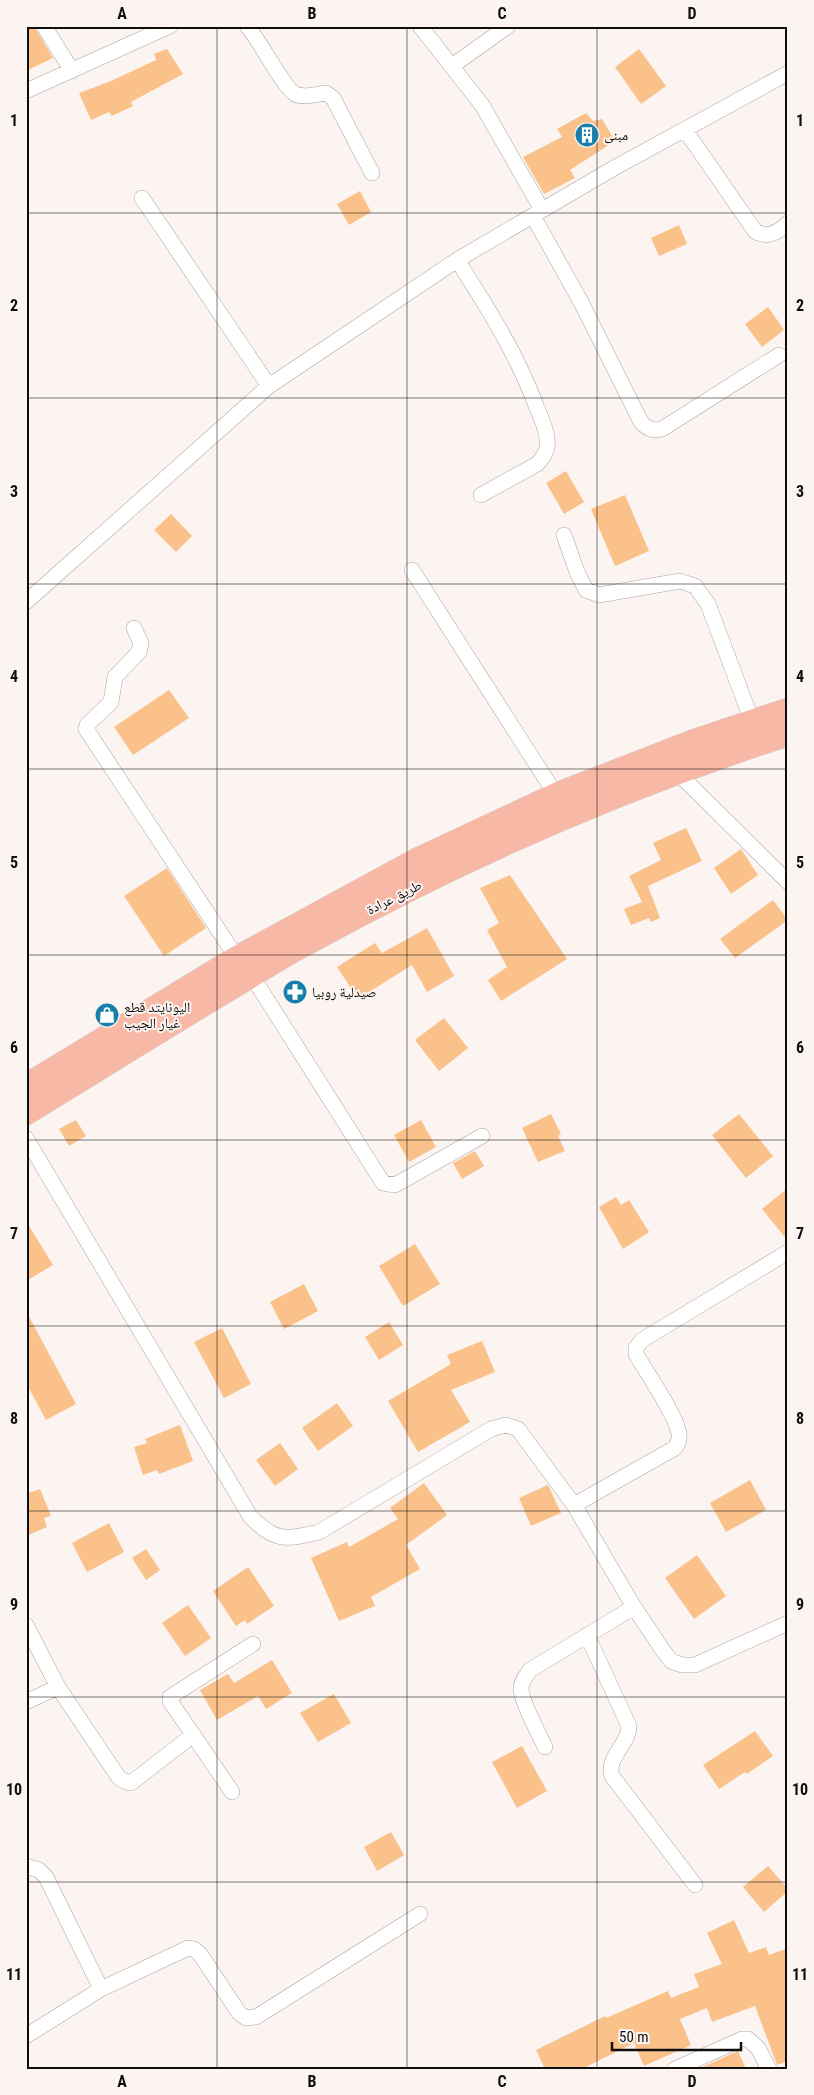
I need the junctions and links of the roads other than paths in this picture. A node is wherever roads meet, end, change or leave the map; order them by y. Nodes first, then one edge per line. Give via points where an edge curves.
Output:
1 (44, 26) edge
2 (170, 26) edge
3 (247, 26) edge
4 (420, 26) edge
5 (508, 26) edge
6 (140, 32) edge
7 (452, 66) junction
8 (72, 71) junction
9 (788, 73) edge
10 (26, 91) edge
11 (685, 130) junction
12 (372, 172) dead end
13 (142, 198) dead end
14 (538, 213) junction
15 (788, 223) edge
16 (457, 260) junction
17 (779, 355) dead end
18 (269, 386) junction
19 (481, 495) dead end
20 (564, 535) dead end
21 (412, 570) dead end
22 (26, 602) edge
23 (134, 628) dead end
24 (788, 710) edge
25 (752, 721) junction
26 (788, 734) edge
27 (677, 772) junction
28 (556, 795) junction
29 (788, 882) edge
30 (237, 958) junction
31 (252, 976) junction
32 (26, 1086) edge
33 (26, 1113) edge
34 (482, 1136) dead end
35 (26, 1138) edge
36 (788, 1252) edge
37 (574, 1505) junction
38 (634, 1607) junction
39 (788, 1623) edge
40 (26, 1625) edge
41 (587, 1635) junction
42 (253, 1644) dead end
43 (58, 1687) junction
44 (26, 1702) edge
45 (194, 1735) junction
46 (545, 1747) dead end
47 (232, 1792) dead end
48 (26, 1866) edge
49 (695, 1885) dead end
50 (420, 1914) dead end
51 (102, 1989) junction
52 (26, 2036) edge
53 (675, 2069) edge
54 (769, 2069) edge

1 - 8 street
2 - 6 street
3 - 12 street via 294,94 326,93 333,98
4 - 7 street
5 - 7 street
6 - 8 street
7 - 14 street via 482,105
8 - 10 street
9 - 11 street
11 - 14 street
11 - 15 street via 756,231 767,235
13 - 18 street
14 - 16 street
14 - 17 street via 641,422 647,428 653,431 662,429
16 - 18 street
16 - 19 street via 510,346 528,382 546,434 547,447 537,464
18 - 22 street
20 - 25 street via 586,590 599,595 680,581 695,586 708,604
21 - 28 street
23 - 30 street via 141,643 138,652 115,677 111,702 86,729
24 - 25 main road, طريق عرادة
25 - 28 main road, طريق عرادة
26 - 27 main road, طريق عرادة
27 - 29 street
27 - 31 main road, طريق عرادة via 566,816 436,876 304,944
28 - 30 main road, طريق عرادة via 420,859
30 - 32 main road, طريق عرادة
31 - 33 main road, طريق عرادة
31 - 34 street via 383,1184 395,1185
35 - 37 street via 250,1516 266,1532 291,1538 319,1532 491,1429 506,1425 518,1429
36 - 37 street via 642,1340 636,1354 673,1417 679,1441 675,1448
37 - 38 street
38 - 39 street via 671,1661 682,1665 695,1665
38 - 41 street
40 - 43 street
41 - 46 street via 530,1670 521,1687
41 - 49 street via 629,1726 629,1735 611,1763 612,1776
42 - 45 street via 170,1697
43 - 44 street
43 - 45 street via 124,1781 132,1783
45 - 47 street
48 - 51 street via 39,1870 46,1877
50 - 51 street via 256,2017 246,2018 239,2013 194,1949 188,1948
51 - 52 street
53 - 54 street via 748,2039 758,2048

